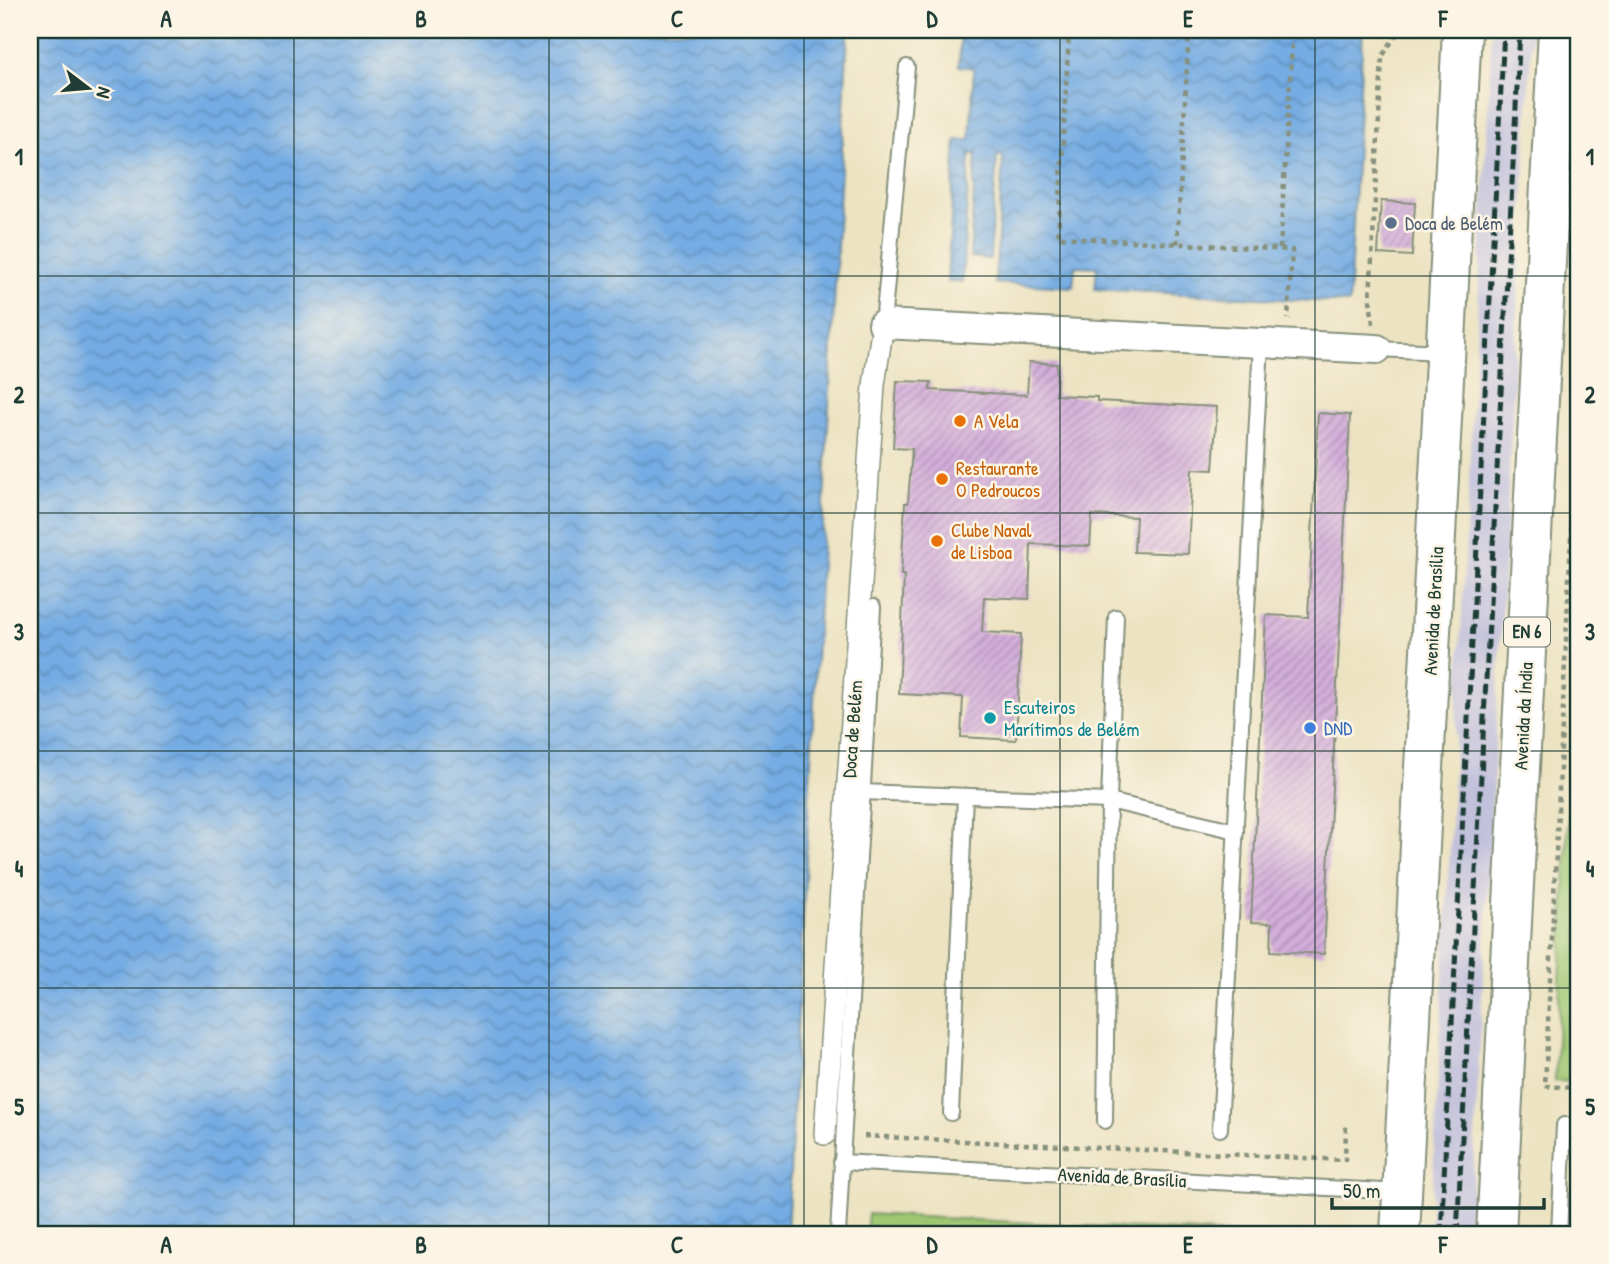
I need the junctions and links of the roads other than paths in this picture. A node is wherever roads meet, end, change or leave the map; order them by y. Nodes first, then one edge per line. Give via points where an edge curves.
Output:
1 (1462, 30) edge
2 (1558, 30) edge
3 (907, 66) dead end
4 (883, 324) junction
5 (1274, 344) junction
6 (1377, 349) joint
7 (1445, 352) junction
8 (873, 607) dead end
9 (1116, 617) dead end
10 (861, 792) junction
11 (965, 796) junction
12 (1110, 801) junction
13 (1236, 831) junction
14 (951, 1113) dead end
15 (1105, 1121) dead end
16 (1579, 1126) edge
17 (1220, 1129) dead end
18 (834, 1135) junction
19 (841, 1162) junction
20 (1403, 1192) junction
21 (838, 1234) edge
22 (1400, 1234) edge
23 (1496, 1234) edge
24 (1559, 1234) edge

1 - 7 main road, Avenida de Brasília
2 - 23 main road, Avenida da Índia / EN 6
3 - 4 lane, Doca de Belém
4 - 5 street
4 - 18 street, Doca de Belém via 874,384
5 - 6 street
5 - 13 lane
6 - 7 lane
7 - 20 main road, Avenida de Brasília
8 - 10 lane, Doca de Belém
9 - 12 lane
10 - 11 lane
10 - 18 lane, Doca de Belém
11 - 12 lane
11 - 14 lane
12 - 13 lane
12 - 15 lane
13 - 17 lane
16 - 24 lane via 1564,1125
18 - 19 lane, Doca de Belém
19 - 20 lane, Avenida de Brasília
19 - 21 lane, Doca de Belém
20 - 22 main road, Avenida de Brasília

